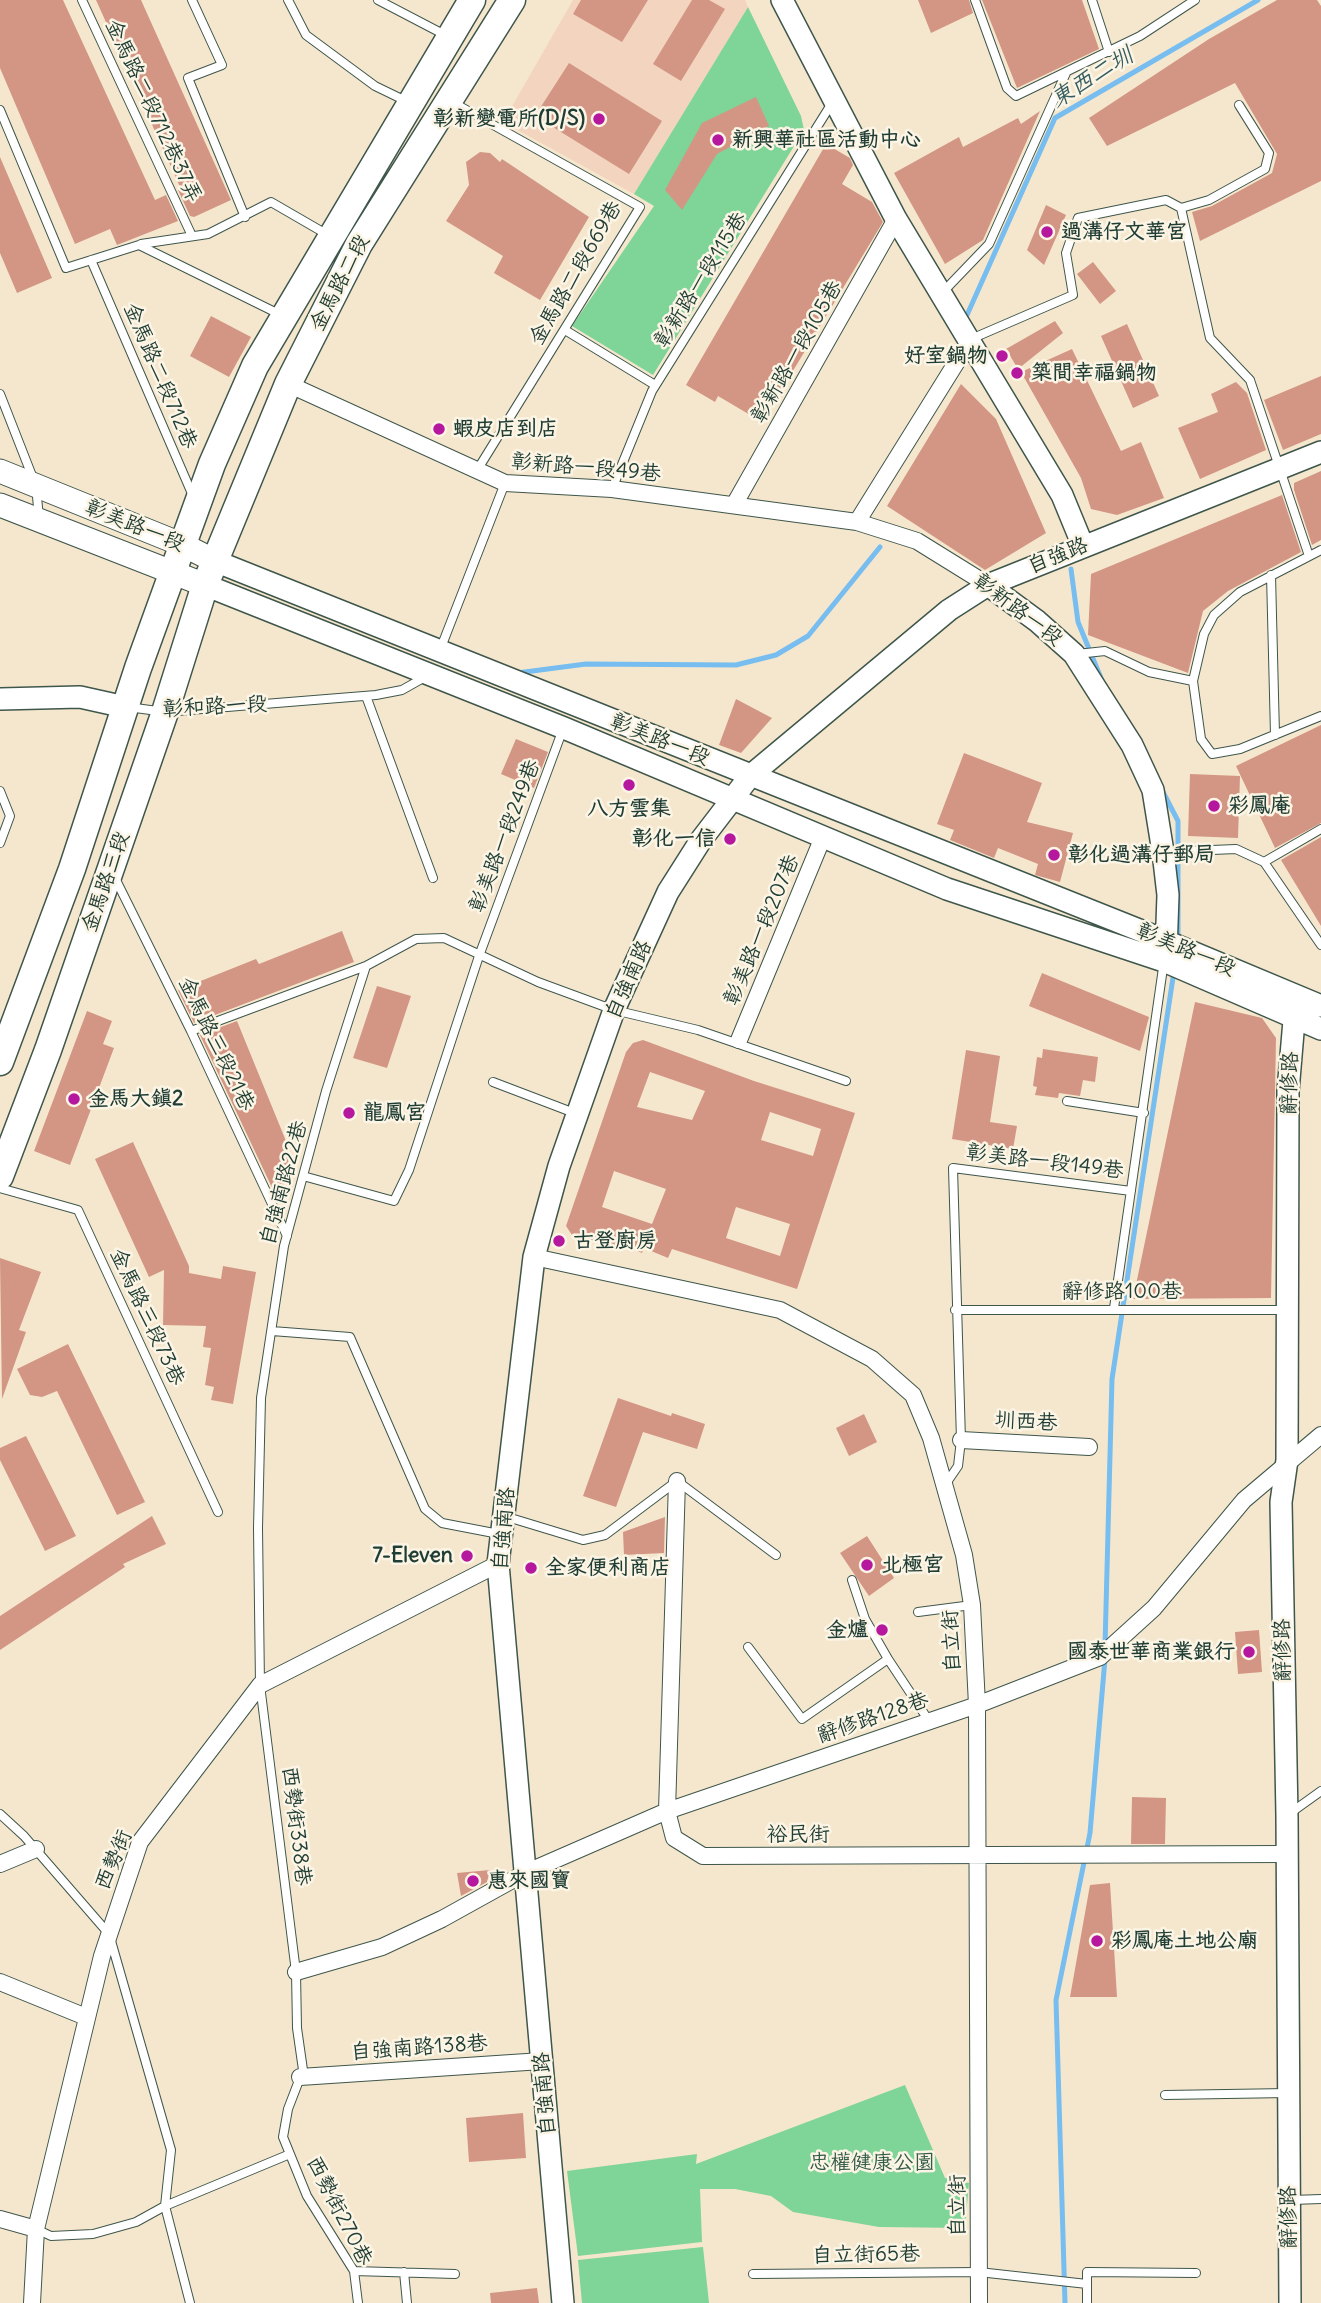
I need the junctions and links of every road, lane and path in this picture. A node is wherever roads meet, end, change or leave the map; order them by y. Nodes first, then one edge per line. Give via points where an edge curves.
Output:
1 (82, 0) edge
2 (192, 0) edge
3 (288, 0) edge
4 (378, 0) edge
5 (472, 0) edge
6 (512, 0) edge
7 (782, 0) edge
8 (975, 0) edge
9 (1092, 0) edge
10 (1192, 1) edge
11 (450, 37) junction
12 (1109, 52) junction
13 (1066, 73) junction
14 (835, 98) junction
15 (447, 99) junction
16 (410, 103) junction
17 (1239, 105) dead end
18 (0, 110) edge
19 (1181, 208) junction
20 (245, 217) junction
21 (897, 219) junction
22 (192, 236) junction
23 (330, 237) junction
24 (139, 245) junction
25 (91, 260) junction
26 (942, 293) junction
27 (284, 316) junction
28 (565, 330) junction
29 (971, 339) junction
30 (288, 384) junction
31 (655, 386) junction
32 (0, 394) edge
33 (1321, 452) edge
34 (1282, 467) junction
35 (0, 471) edge
36 (476, 472) junction
37 (505, 483) junction
38 (36, 486) junction
39 (612, 489) junction
40 (0, 505) edge
41 (734, 505) junction
42 (197, 506) junction
43 (39, 521) junction
44 (857, 522) junction
45 (183, 545) junction
46 (1083, 546) junction
47 (1321, 550) edge
48 (1309, 556) junction
49 (173, 573) junction
50 (210, 573) junction
51 (1271, 575) junction
52 (988, 584) junction
53 (440, 651) junction
54 (1074, 654) junction
55 (428, 676) junction
56 (1193, 681) junction
57 (366, 696) junction
58 (0, 699) edge
59 (125, 707) junction
60 (165, 712) junction
61 (1321, 716) edge
62 (564, 728) junction
63 (1275, 735) junction
64 (750, 776) junction
65 (0, 791) edge
66 (733, 799) junction
67 (1321, 829) edge
68 (824, 837) junction
69 (0, 844) edge
70 (1171, 851) junction
71 (1264, 862) junction
72 (110, 869) junction
73 (433, 878) dead end
74 (1321, 945) edge
75 (1166, 951) junction
76 (479, 956) junction
77 (366, 966) junction
78 (1296, 997) junction
79 (1321, 1006) edge
80 (614, 1010) junction
81 (1292, 1019) junction
82 (1321, 1029) edge
83 (191, 1031) junction
84 (739, 1040) dead end
85 (0, 1062) edge
86 (846, 1081) dead end
87 (493, 1082) dead end
88 (1067, 1101) dead end
89 (1144, 1113) junction
90 (577, 1114) junction
91 (0, 1176) edge
92 (303, 1176) junction
93 (0, 1188) edge
94 (1131, 1191) junction
95 (287, 1236) junction
96 (534, 1257) junction
97 (1114, 1308) junction
98 (955, 1310) junction
99 (1290, 1310) junction
100 (271, 1331) junction
101 (1321, 1435) edge
102 (961, 1440) junction
103 (1089, 1447) dead end
104 (1287, 1461) junction
105 (677, 1481) junction
106 (945, 1485) junction
107 (218, 1512) dead end
108 (503, 1525) junction
109 (776, 1555) dead end
110 (498, 1564) junction
111 (852, 1580) dead end
112 (972, 1605) junction
113 (918, 1612) dead end
114 (748, 1647) dead end
115 (888, 1659) junction
116 (260, 1685) junction
117 (977, 1705) junction
118 (929, 1721) junction
119 (1321, 1791) edge
120 (667, 1811) junction
121 (0, 1814) edge
122 (1287, 1816) junction
123 (36, 1849) junction
124 (1286, 1854) junction
125 (978, 1855) junction
126 (0, 1864) edge
127 (525, 1873) junction
128 (108, 1934) junction
129 (296, 1972) junction
130 (0, 1982) edge
131 (86, 2017) junction
132 (542, 2061) junction
133 (300, 2077) junction
134 (1288, 2093) junction
135 (1165, 2095) dead end
136 (290, 2154) junction
137 (1321, 2199) edge
138 (1289, 2200) junction
139 (165, 2206) junction
140 (0, 2219) edge
141 (36, 2229) junction
142 (354, 2272) junction
143 (404, 2272) junction
144 (979, 2272) junction
145 (1196, 2273) dead end
146 (455, 2274) dead end
147 (753, 2274) dead end
148 (1087, 2284) junction
149 (32, 2303) edge
150 (190, 2303) edge
151 (358, 2303) edge
152 (407, 2303) edge
153 (563, 2303) edge
154 (979, 2303) edge
155 (1087, 2303) edge
156 (1290, 2303) edge

1 - 22 lane, 金馬路二段712巷37弄
2 - 20 lane via 222,65 188,79
3 - 16 lane via 306,35 375,86
4 - 11 lane
5 - 11 main road, 金馬路二段
6 - 15 main road, 金馬路二段
7 - 14 street
8 - 13 lane via 1007,88 1016,96
9 - 12 lane
10 - 12 lane
11 - 16 main road, 金馬路二段
12 - 13 lane
13 - 26 lane via 989,244
14 - 21 street
14 - 31 lane, 彰新路一段115巷
15 - 28 lane, 金馬路二段669巷 via 640,207
15 - 30 main road, 金馬路二段 via 359,244
16 - 23 main road, 金馬路二段
17 - 19 lane via 1269,153 1265,169 1209,200
18 - 25 lane via 66,268
19 - 29 lane via 1166,200 1078,218 1066,253 1073,295
19 - 34 lane via 1210,338 1250,380
20 - 22 lane via 208,234
20 - 23 lane via 271,202
21 - 26 street
21 - 41 street, 彰新路一段105巷
22 - 24 lane
23 - 27 main road, 金馬路二段
24 - 25 lane
24 - 27 lane
25 - 42 lane, 金馬路二段712巷
26 - 29 street
27 - 42 main road, 金馬路二段 via 255,366
28 - 31 lane
28 - 36 lane, 金馬路二段669巷
29 - 44 street
29 - 46 street via 1062,495
30 - 36 street, 彰新路一段49巷
30 - 50 main road, 金馬路二段
31 - 39 lane, 彰新路一段115巷
32 - 38 lane
33 - 34 street, 自強路
34 - 46 street, 自強路
34 - 48 lane
35 - 38 main road, 彰美路一段
36 - 37 street, 彰新路一段49巷
37 - 39 street, 彰新路一段49巷
37 - 53 lane
38 - 43 lane
38 - 45 main road, 彰美路一段
39 - 41 street, 彰新路一段49巷
40 - 43 main road, 彰美路一段
41 - 44 street, 彰新路一段49巷
42 - 45 main road, 金馬路二段
43 - 49 main road, 彰美路一段
44 - 52 street, 彰新路一段 via 917,541
45 - 49 main road, 金馬路二段
45 - 50 main road, 彰美路一段
46 - 52 street, 自強路
47 - 48 lane
48 - 51 lane
49 - 50 main road, 彰美路一段
49 - 59 main road, 金馬路三段
50 - 53 street, 彰美路一段
50 - 55 street, 彰美路一段
50 - 60 main road, 金馬路三段
51 - 56 lane via 1240,592 1214,615 1204,634
51 - 63 lane
52 - 54 street, 彰新路一段
52 - 64 street, 自強路 via 949,610
53 - 64 street, 彰美路一段
54 - 56 lane via 1105,651 1149,672
54 - 70 street, 彰新路一段 via 1132,745 1153,790
55 - 57 lane, 彰和路一段 via 402,690
55 - 62 street, 彰美路一段
56 - 63 lane via 1201,739 1212,754
57 - 60 lane, 彰和路一段
57 - 73 lane
58 - 59 street, 彰和路一段 via 80,697
59 - 60 lane, 彰和路一段
59 - 85 main road, 金馬路三段 via 72,869
60 - 72 main road, 金馬路三段
61 - 63 lane
62 - 66 street, 彰美路一段
62 - 76 lane, 彰美路一段249巷
64 - 66 street, 自強路
64 - 75 street, 彰美路一段
65 - 69 lane via 10,816
66 - 68 street, 彰美路一段
66 - 80 street, 自強南路 via 668,892
67 - 71 lane
68 - 75 street, 彰美路一段 via 947,889
68 - 84 street, 彰美路一段207巷
70 - 71 lane via 1236,849
70 - 75 street, 彰新路一段
71 - 74 lane
72 - 83 lane, 金馬路三段21巷
72 - 91 main road, 金馬路三段
75 - 78 street, 彰美路一段
75 - 81 street, 彰美路一段
75 - 89 lane, 彰美路一段149巷
76 - 77 lane via 444,938 416,939
76 - 80 lane
76 - 92 lane, 彰美路一段249巷 via 409,1170 394,1201
77 - 83 lane
77 - 92 lane, 自強南路22巷
78 - 79 street, 彰美路一段
78 - 81 street, 辭修路
80 - 86 lane via 698,1030
80 - 90 street, 自強南路
81 - 82 street, 彰美路一段
81 - 99 street, 辭修路 via 1288,1091
83 - 95 lane, 金馬路三段21巷
87 - 90 lane
88 - 89 lane
89 - 94 lane, 彰美路一段149巷
90 - 96 street, 自強南路
92 - 95 lane, 自強南路22巷
93 - 107 lane, 金馬路三段73巷 via 78,1210
94 - 97 lane, 彰美路一段149巷
94 - 98 lane, 彰美路一段149巷 via 953,1168
95 - 100 lane, 自強南路22巷
96 - 106 street, 自立街 via 780,1310 819,1328 872,1359 913,1395
96 - 108 street, 自強南路
97 - 98 lane, 辭修路100巷
97 - 99 lane, 辭修路100巷
98 - 102 lane
99 - 104 street, 辭修路
100 - 108 lane via 350,1337 425,1510 442,1523
100 - 116 lane, 自強南路22巷 via 261,1398
101 - 104 street, 辭修路128巷
102 - 103 street, 圳西巷
102 - 106 lane via 958,1466
104 - 117 street, 辭修路128巷 via 1244,1500 1154,1608 1100,1657
104 - 122 street, 辭修路 via 1280,1502
105 - 108 lane via 606,1535 583,1540
105 - 109 lane
105 - 120 street, 裕民街
106 - 112 street, 自立街
108 - 110 street, 自強南路
110 - 116 street, 西勢街
110 - 127 street, 自強南路
111 - 115 lane via 865,1619
112 - 113 lane
112 - 117 street, 自立街
114 - 115 lane via 802,1719
115 - 118 lane
116 - 128 street, 西勢街 via 140,1842
116 - 129 lane, 西勢街338巷
117 - 118 street, 辭修路128巷
117 - 125 street, 自立街
118 - 120 street, 辭修路128巷
119 - 122 lane
120 - 125 street, 裕民街 via 674,1838 703,1856
120 - 127 street, 辭修路128巷
121 - 123 lane
122 - 124 street, 辭修路
123 - 126 street
123 - 128 lane
124 - 125 street, 裕民街
124 - 134 street, 辭修路
125 - 144 street, 自立街
127 - 129 street, 辭修路128巷 via 382,1947
127 - 132 street, 自強南路
128 - 131 street, 西勢街
128 - 139 lane via 171,2150
129 - 133 lane, 西勢街270巷
130 - 131 street
131 - 141 street, 西勢街
132 - 133 street, 自強南路138巷
132 - 153 street, 自強南路
133 - 136 lane, 西勢街270巷 via 283,2137
134 - 135 lane
134 - 138 street, 辭修路
136 - 139 lane
136 - 142 lane, 西勢街270巷 via 307,2196
137 - 138 lane
138 - 156 street, 辭修路
139 - 141 lane via 136,2222 93,2234 51,2236
139 - 150 lane
140 - 141 street
141 - 149 street, 西勢街
142 - 143 lane
142 - 151 lane, 西勢街270巷
143 - 146 lane
143 - 152 lane
144 - 147 lane, 自立街65巷
144 - 148 lane, 自立街65巷
144 - 154 street, 自立街
145 - 148 lane via 1087,2272
148 - 155 lane

